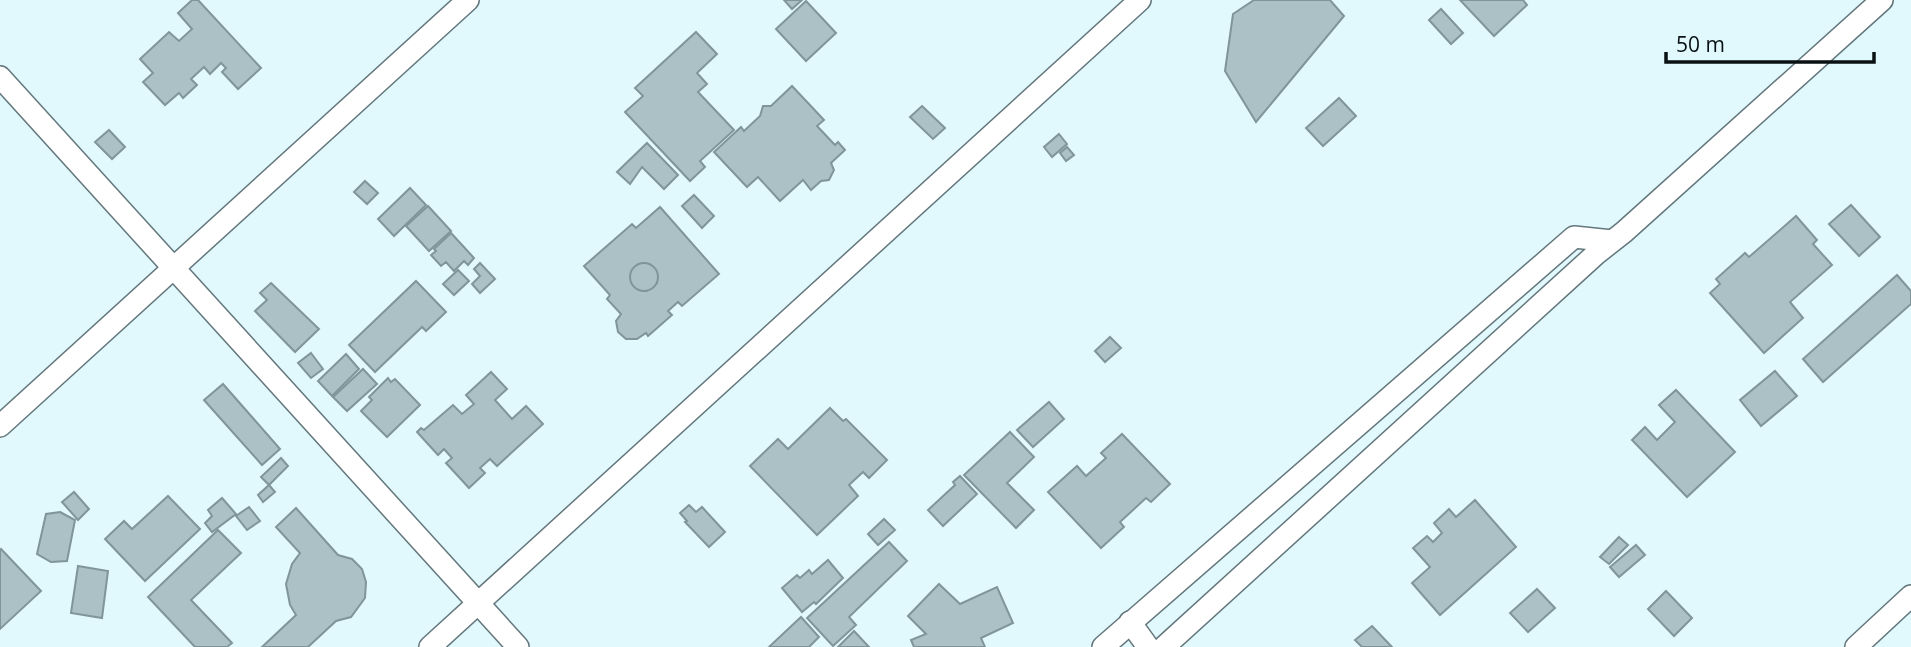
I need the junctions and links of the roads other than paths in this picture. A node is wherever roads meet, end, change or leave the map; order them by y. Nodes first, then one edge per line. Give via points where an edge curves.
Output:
1 (468, 0) edge
2 (1140, 0) edge
3 (1881, 0) edge
4 (0, 77) edge
5 (1612, 241) junction
6 (174, 268) junction
7 (0, 426) edge
8 (1911, 596) edge
9 (478, 604) junction
10 (1130, 622) junction
11 (430, 647) edge
12 (518, 647) edge
13 (1103, 647) edge
14 (1148, 647) edge
15 (1164, 647) edge
16 (1856, 647) edge

1 - 6 street
2 - 9 street
3 - 5 street
4 - 6 street
5 - 10 street via 1574,237
5 - 15 street
6 - 7 street
6 - 9 street
8 - 16 street
9 - 11 street
9 - 12 street
10 - 13 street
10 - 14 street

